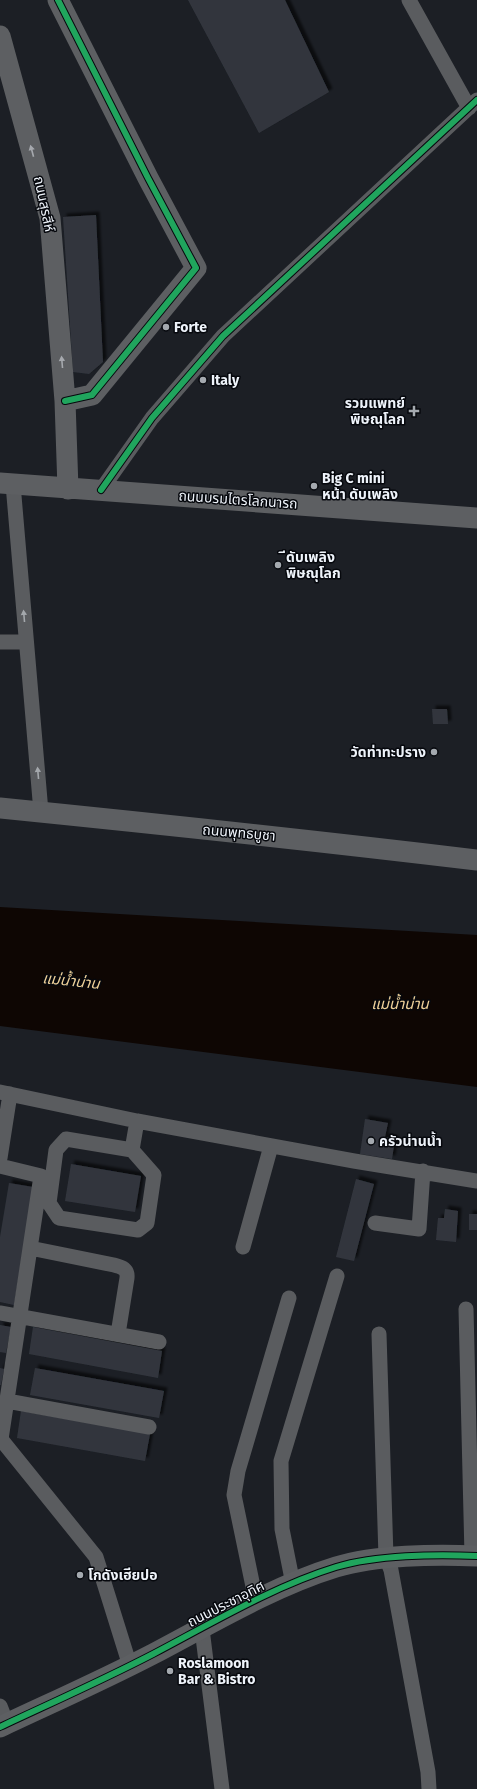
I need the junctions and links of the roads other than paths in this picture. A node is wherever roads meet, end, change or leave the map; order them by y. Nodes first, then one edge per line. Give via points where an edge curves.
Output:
1 (58, 0) edge
2 (409, 0) edge
3 (0, 36) edge
4 (473, 104) edge
5 (65, 401) junction
6 (6, 484) edge
7 (68, 489) junction
8 (101, 490) junction
9 (477, 518) edge
10 (0, 642) edge
11 (26, 642) junction
12 (0, 808) edge
13 (41, 812) junction
14 (477, 860) edge
15 (5, 1093) edge
16 (137, 1121) junction
17 (272, 1146) junction
18 (132, 1150) junction
19 (0, 1158) edge
20 (0, 1166) edge
21 (423, 1171) junction
22 (477, 1181) edge
23 (375, 1223) dead end
24 (243, 1247) dead end
25 (30, 1248) junction
26 (337, 1276) dead end
27 (289, 1298) dead end
28 (466, 1309) dead end
29 (0, 1313) edge
30 (20, 1316) junction
31 (118, 1334) junction
32 (378, 1334) dead end
33 (159, 1342) dead end
34 (7, 1401) junction
35 (148, 1427) dead end
36 (1, 1438) edge
37 (474, 1556) edge
38 (386, 1557) junction
39 (293, 1584) junction
40 (256, 1601) junction
41 (202, 1629) junction
42 (130, 1666) junction
43 (2, 1719) edge
44 (222, 1789) edge
45 (429, 1789) edge

1 - 5 street via 196,268 92,395
2 - 4 street
5 -> 3 street, ถนนสุรสีห์ via 50,218
4 - 8 street via 223,336 152,418
5 - 7 street, ถนนสุรสีห์
6 - 7 street, ถนนบรมไตรโลกนารถ
11 -> 6 street
7 - 8 street, ถนนบรมไตรโลกนารถ
8 - 9 street, ถนนบรมไตรโลกนารถ
10 - 11 street
13 -> 11 street
12 - 13 street, ถนนพุทธบูชา
13 - 14 street, ถนนพุทธบูชา
15 - 16 street
15 - 19 street
16 - 17 street
16 - 18 street
17 - 21 street
17 - 24 street
18 - 18 street via 154,1175 147,1223 138,1230 59,1218 49,1203 56,1150 66,1139
20 - 25 street via 41,1176
21 - 22 street
21 - 23 street via 419,1229
25 - 30 street
25 - 31 street via 124,1268 127,1271 127,1278
26 - 39 street via 281,1461 282,1529
27 - 40 street via 238,1472 234,1495
28 - 37 street
29 - 30 street
30 - 31 street
30 - 34 street
31 - 33 street
32 - 38 street
34 - 35 street
34 - 36 street
36 - 42 street via 96,1557
37 - 38 street, ถนนประชาอุทิศ
38 - 39 street, ถนนประชาอุทิศ via 336,1567
38 - 45 street via 391,1570
39 - 40 street, ถนนประชาอุทิศ
40 - 41 street, ถนนประชาอุทิศ
41 - 42 street, ถนนประชาอุทิศ
41 - 44 street
42 - 43 street, ถนนประชาอุทิศ

